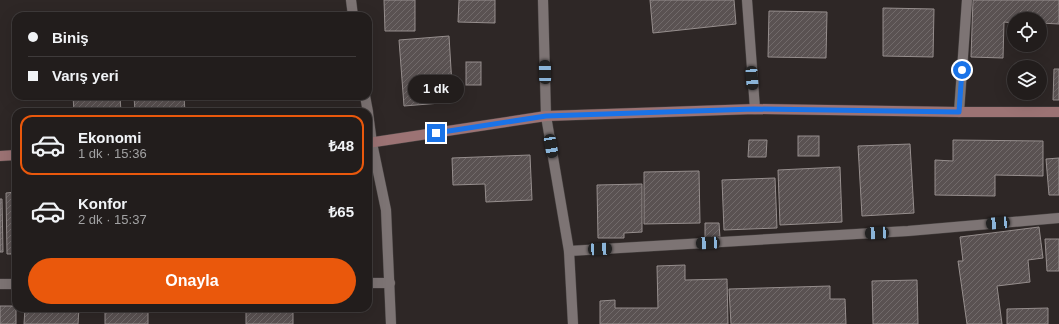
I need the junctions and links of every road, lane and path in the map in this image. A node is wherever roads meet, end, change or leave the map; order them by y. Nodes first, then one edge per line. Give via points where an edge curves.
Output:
1 (351, 0) edge
2 (543, 0) edge
3 (748, 0) edge
4 (967, 0) edge
5 (352, 12) edge
6 (754, 109) junction
7 (959, 112) junction
8 (1059, 112) edge
9 (546, 116) junction
10 (372, 143) edge
11 (372, 151) edge
12 (12, 155) edge
13 (0, 156) edge
14 (1059, 218) edge
15 (569, 251) junction
16 (372, 283) edge
17 (390, 283) junction
18 (0, 284) edge
19 (12, 284) edge
20 (391, 324) edge
21 (573, 324) edge

1 - 5 street
2 - 9 street
3 - 6 street
4 - 7 street
6 - 7 street
6 - 9 street
7 - 8 street
9 - 10 street
9 - 15 street
11 - 17 street via 386,210
12 - 13 street
14 - 15 street via 908,231
15 - 21 street
16 - 17 street
17 - 20 street
18 - 19 street

